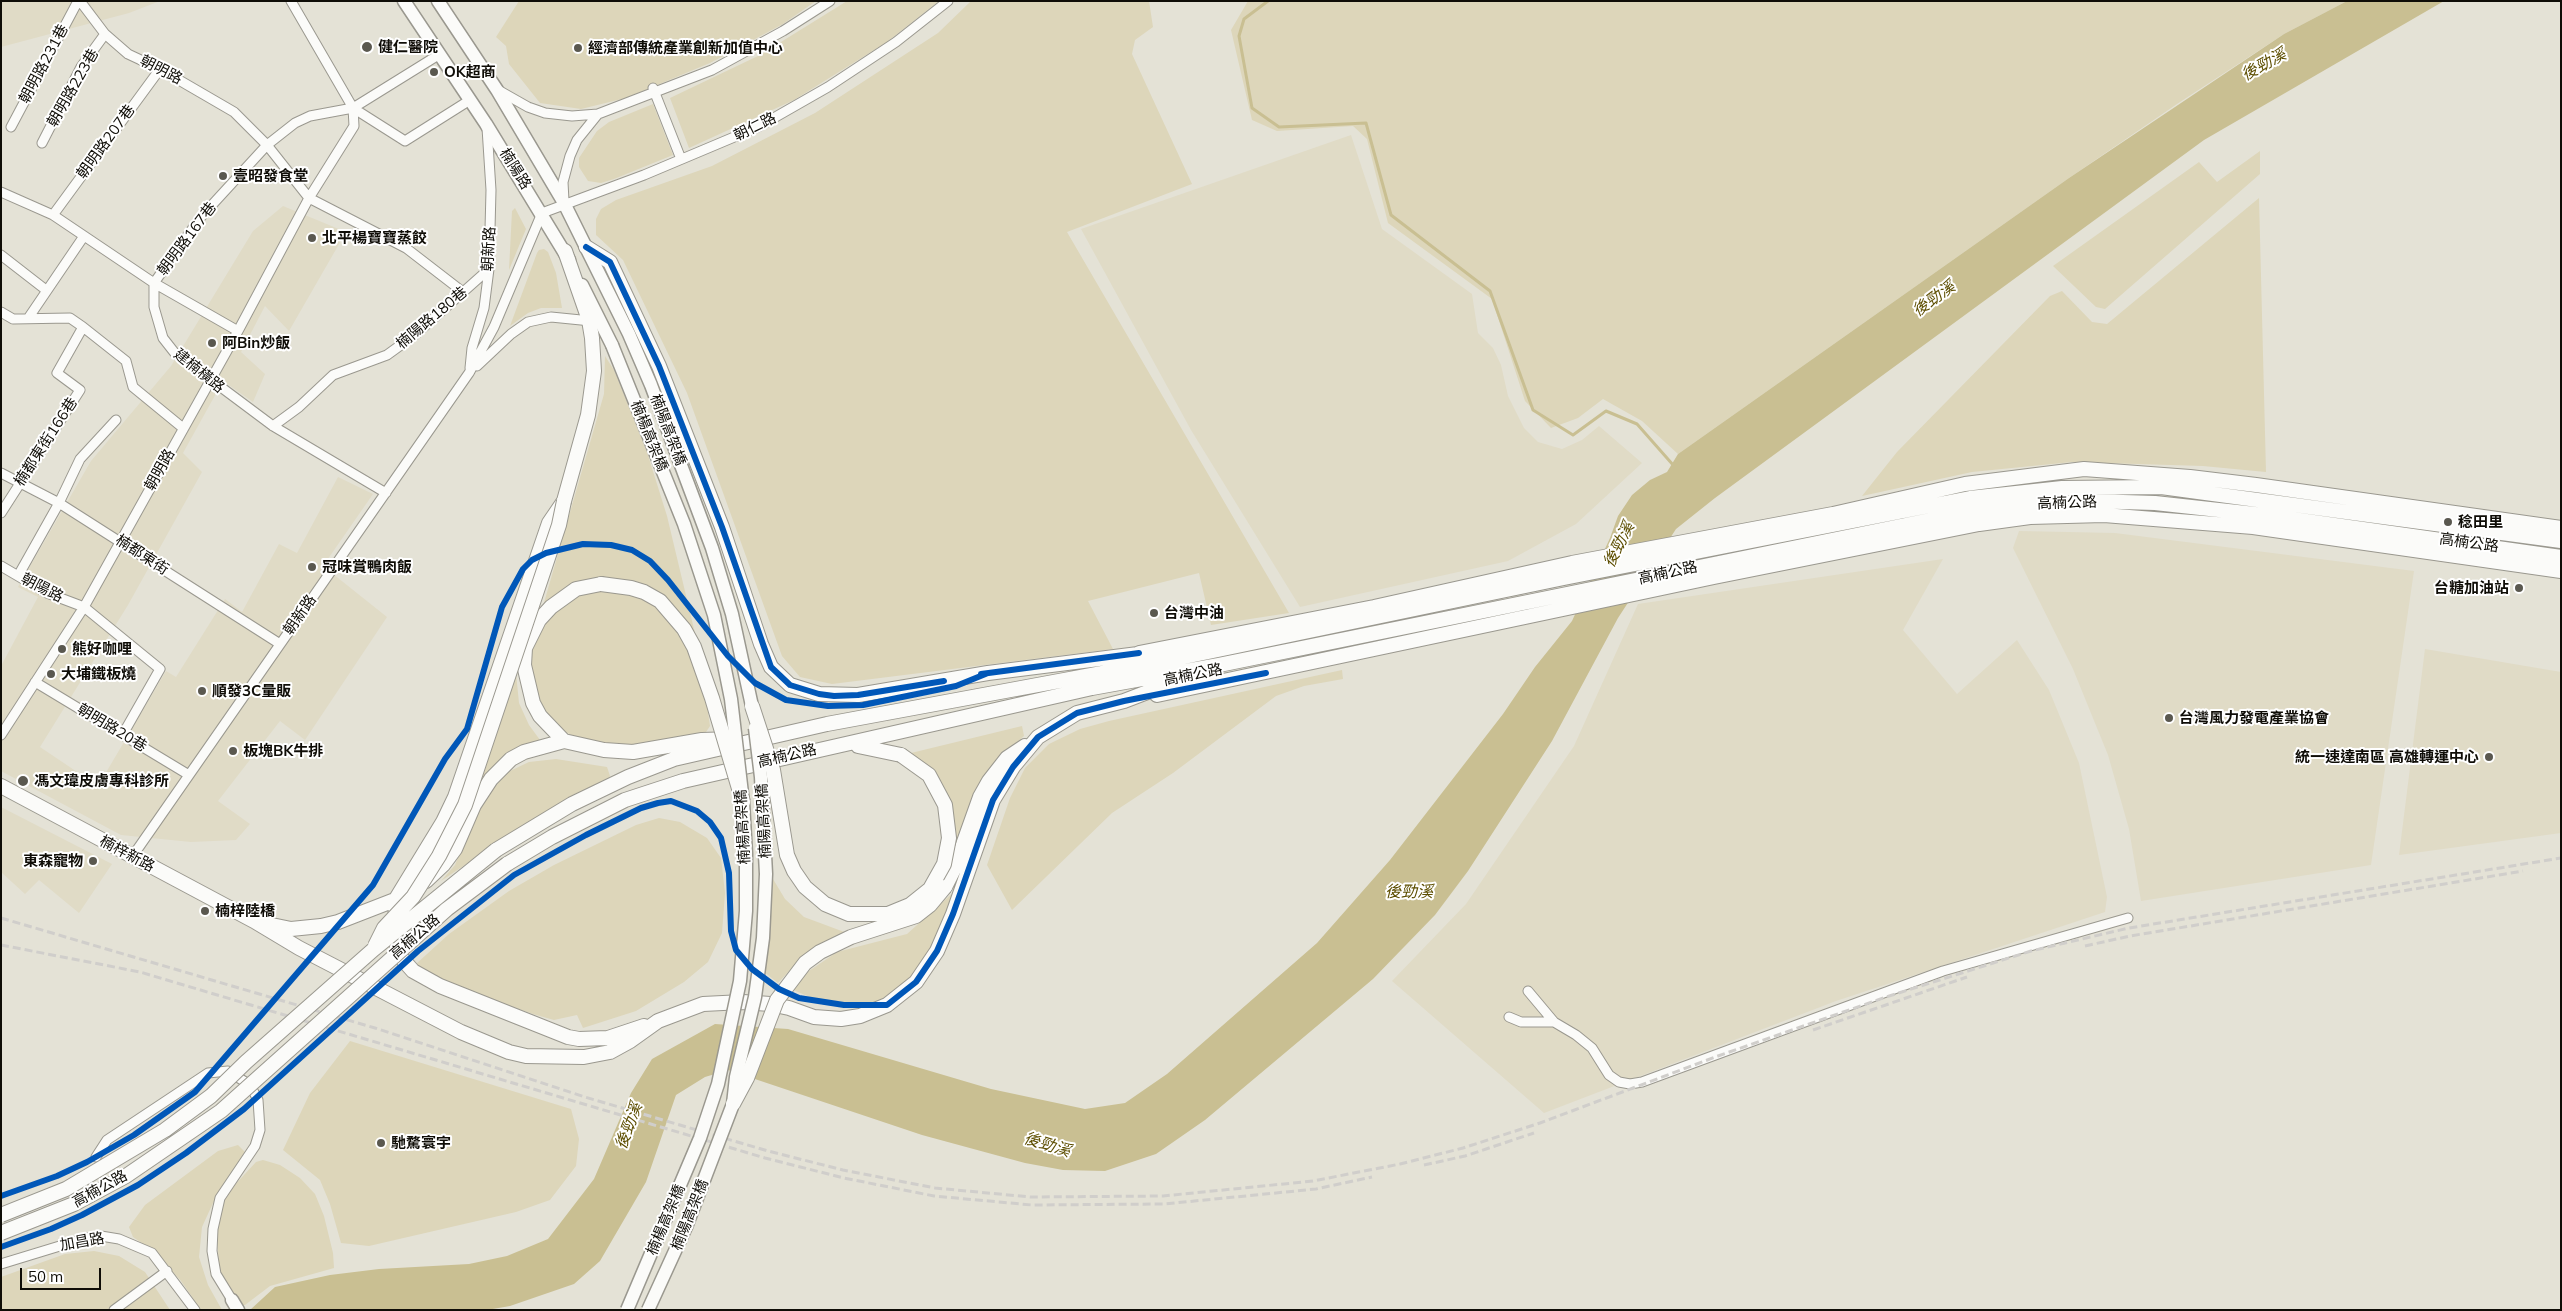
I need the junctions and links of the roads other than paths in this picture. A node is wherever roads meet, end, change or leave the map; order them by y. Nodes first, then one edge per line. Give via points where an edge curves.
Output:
1 (79, 1) edge
2 (291, 1) edge
3 (404, 1) edge
4 (438, 1) edge
5 (830, 1) edge
6 (948, 1) edge
7 (105, 34) junction
8 (440, 54) junction
9 (160, 68) junction
10 (497, 90) junction
11 (654, 91) junction
12 (470, 100) junction
13 (353, 108) junction
14 (598, 114) junction
15 (486, 124) junction
16 (10, 127) dead end
17 (42, 143) dead end
18 (266, 145) junction
19 (682, 159) junction
20 (1, 192) edge
21 (309, 198) junction
22 (564, 203) junction
23 (542, 213) junction
24 (53, 214) junction
25 (84, 236) junction
26 (586, 246) junction
27 (565, 251) joint
28 (1, 255) edge
29 (489, 269) junction
30 (154, 282) junction
31 (46, 290) junction
32 (463, 292) junction
33 (1, 312) edge
34 (29, 317) junction
35 (595, 321) junction
36 (83, 327) junction
37 (238, 331) junction
38 (629, 334) joint
39 (469, 373) junction
40 (210, 382) junction
41 (116, 420) dead end
42 (273, 426) junction
43 (183, 428) junction
44 (1, 473) edge
45 (18, 484) junction
46 (386, 493) junction
47 (564, 501) junction
48 (59, 503) junction
49 (1, 513) edge
50 (2561, 528) edge
51 (120, 541) junction
52 (2561, 541) edge
53 (2561, 556) edge
54 (1, 566) edge
55 (2561, 571) edge
56 (18, 576) junction
57 (84, 607) junction
58 (280, 644) junction
59 (1214, 645) junction
60 (1140, 660) junction
61 (1219, 664) junction
62 (35, 682) junction
63 (1121, 682) junction
64 (1171, 682) junction
65 (1222, 682) junction
66 (1124, 701) junction
67 (752, 706) junction
68 (123, 734) junction
69 (1, 735) edge
70 (768, 737) junction
71 (1038, 737) junction
72 (564, 741) junction
73 (847, 744) junction
74 (189, 774) junction
75 (1, 786) edge
76 (743, 802) junction
77 (132, 857) junction
78 (396, 899) junction
79 (2128, 918) dead end
80 (254, 920) junction
81 (374, 949) junction
82 (1528, 991) dead end
83 (1509, 1017) dead end
84 (658, 1021) junction
85 (1554, 1022) junction
86 (733, 1104) junction
87 (96, 1157) dead end
88 (1, 1215) edge
89 (1, 1232) edge
90 (1, 1264) edge
91 (167, 1271) junction
92 (235, 1305) edge
93 (114, 1310) edge
94 (195, 1310) edge
95 (627, 1310) edge
96 (648, 1310) edge

1 - 7 street, 朝明路
1 - 16 street, 朝明路231巷
2 - 13 street
3 - 8 street, 楠陽路
4 - 10 street, 楠陽路
5 - 11 street via 783,32 712,70
6 - 19 street, 朝仁路 via 896,42 828,87 758,128
7 - 9 street, 朝明路 via 128,54
7 - 17 street, 朝明路223巷 via 81,68
8 - 12 street, 楠陽路
8 - 13 street
9 - 18 street, 朝明路 via 234,112
9 - 24 street, 朝明路207巷
10 - 14 street via 545,113
10 - 22 street, 楠陽路
11 - 14 street
11 - 19 street
12 - 13 street via 408,140 402,140
12 - 15 street, 楠陽路
13 - 18 street, 朝明路167巷 via 310,116
13 - 21 street via 354,126
14 - 22 street via 577,140 568,162 563,182
15 - 23 street, 楠陽路
15 - 29 street, 朝新路 via 491,190
18 - 21 street, 朝明路
18 - 30 street, 朝明路167巷 via 200,218
19 - 22 street, 朝仁路
20 - 24 street
21 - 32 street, 朝明路 via 406,248
21 - 37 street, 朝明路
22 - 23 street, 朝仁路
22 - 26 street, 楠陽路
23 - 27 street, 楠陽路
23 - 39 street, 朝新路 via 494,328
24 - 25 street
25 - 30 street
25 - 31 street
26 - 38 street, 楠陽路
26 - 60 main road via 610,262 659,366 718,518 761,644 771,667 790,685 819,694 858,695 988,673
27 - 35 main road
28 - 31 street
29 - 32 street, 楠陽路180巷
29 - 39 street, 朝新路
30 - 37 street, 朝明路167巷
30 - 40 street, 建楠橫路 via 154,307 163,338 174,352
31 - 34 street
32 - 42 street, 楠陽路180巷 via 387,355 326,379 300,407
33 - 34 street via 13,319
34 - 36 street via 70,318
35 - 39 street, 朝新路 via 551,317 528,322
35 - 47 main road via 588,415
35 - 76 street, 楠楊高架橋, bridge via 612,345 684,524 714,616 731,699
36 - 43 street via 126,361 133,387
36 - 45 street, 楠都東街166巷 via 57,373 80,390
37 - 40 street, 朝明路
38 - 67 street, 楠陽高架橋 via 712,548 732,614
39 - 46 street, 朝新路
40 - 42 street, 建楠橫路
40 - 43 street, 朝明路
41 - 48 street via 80,460
42 - 46 street, 建楠橫路
43 - 51 street, 朝明路
44 - 45 street, 楠都東街
45 - 48 street, 楠都東街
45 - 49 street, 楠都東街166巷
46 - 58 street, 朝新路
47 - 78 main road via 546,533 455,797
47 - 81 main road, bridge via 559,525 466,805 413,897 384,928
48 - 51 street, 楠都東街
48 - 56 street
50 - 59 main road, 高楠公路 via 2256,485 2084,469 1965,484 1832,514 1572,563
51 - 57 street, 朝明路
51 - 58 street, 楠都東街
52 - 59 main road, 高楠公路 via 2161,487 2026,490 1970,498
53 - 61 main road, 高楠公路 via 2211,508 2090,501 2026,504 1974,511
54 - 56 street, 朝陽路
55 - 65 main road, 高楠公路 via 2253,527 2066,515 1979,524 1375,647
56 - 57 street, 朝陽路 via 47,593
57 - 62 street, 朝明路
57 - 68 street, 朝陽路 via 160,669
58 - 74 street, 朝新路
59 - 60 main road, 高楠公路
59 - 60 main road
60 - 70 main road, 高楠公路
61 - 63 main road, 高楠公路
61 - 64 main road
62 - 68 street, 朝明路20巷
62 - 69 street, 朝明路
63 - 64 main road
63 - 73 main road, 高楠公路
64 - 65 main road
64 - 66 main road
65 - 66 main road, 高楠公路
66 - 71 main road via 1077,714
67 - 73 main road, bridge via 773,770 786,847 794,871 824,904 849,914 873,916 905,908 930,889 944,864 949,838 945,805 929,775 902,755
67 - 86 street, 楠陽高架橋, bridge via 761,777 766,874 763,938 756,997 736,1077
68 - 74 street, 朝明路20巷
70 - 72 main road via 702,740 633,752 604,750
70 - 81 main road, 高楠公路, bridge via 674,759 572,804 496,850
71 - 84 main road via 1013,767 993,800 937,952 916,982 898,998 873,1012 850,1018 814,1017 789,1008 743,1002 703,1004
71 - 86 main road, bridge via 1007,758 989,781 955,867 930,905 916,916 852,937 805,963 777,1000 747,1078
72 - 76 main road, bridge via 540,716 533,703 524,665 525,648 539,620 576,589 601,584 644,592 660,601 684,629 694,647
72 - 78 main road via 529,750 501,768 483,791 449,858 416,891
73 - 89 main road, 高楠公路, bridge via 684,780 625,800 552,837 507,864 447,909 221,1111 118,1180 74,1204
74 - 77 street, 朝新路
75 - 77 main road, 楠梓新路
76 - 95 street, 楠楊高架橋, bridge via 746,854 744,941 740,981 718,1084 700,1138
77 - 80 main road, 楠梓新路
78 - 80 main road via 321,926 290,929
78 - 84 main road via 398,954 414,971 440,986 574,1038 608,1038
79 - 85 street via 1943,972 1642,1082 1619,1082 1610,1075 1592,1048
80 - 84 main road via 299,948 462,1032 526,1056 578,1057 610,1052
81 - 88 main road, 高楠公路, bridge via 211,1096 166,1130 66,1189
82 - 85 street
83 - 85 street via 1521,1022
86 - 96 street, 楠陽高架橋, bridge via 686,1227
87 - 92 street via 107,1140 194,1081 217,1071 235,1074 250,1085 261,1113 260,1130 255,1146 220,1198 213,1229 216,1274
90 - 91 street, 加昌路 via 86,1238 108,1236 144,1248
91 - 93 street
91 - 94 street, 加昌路

